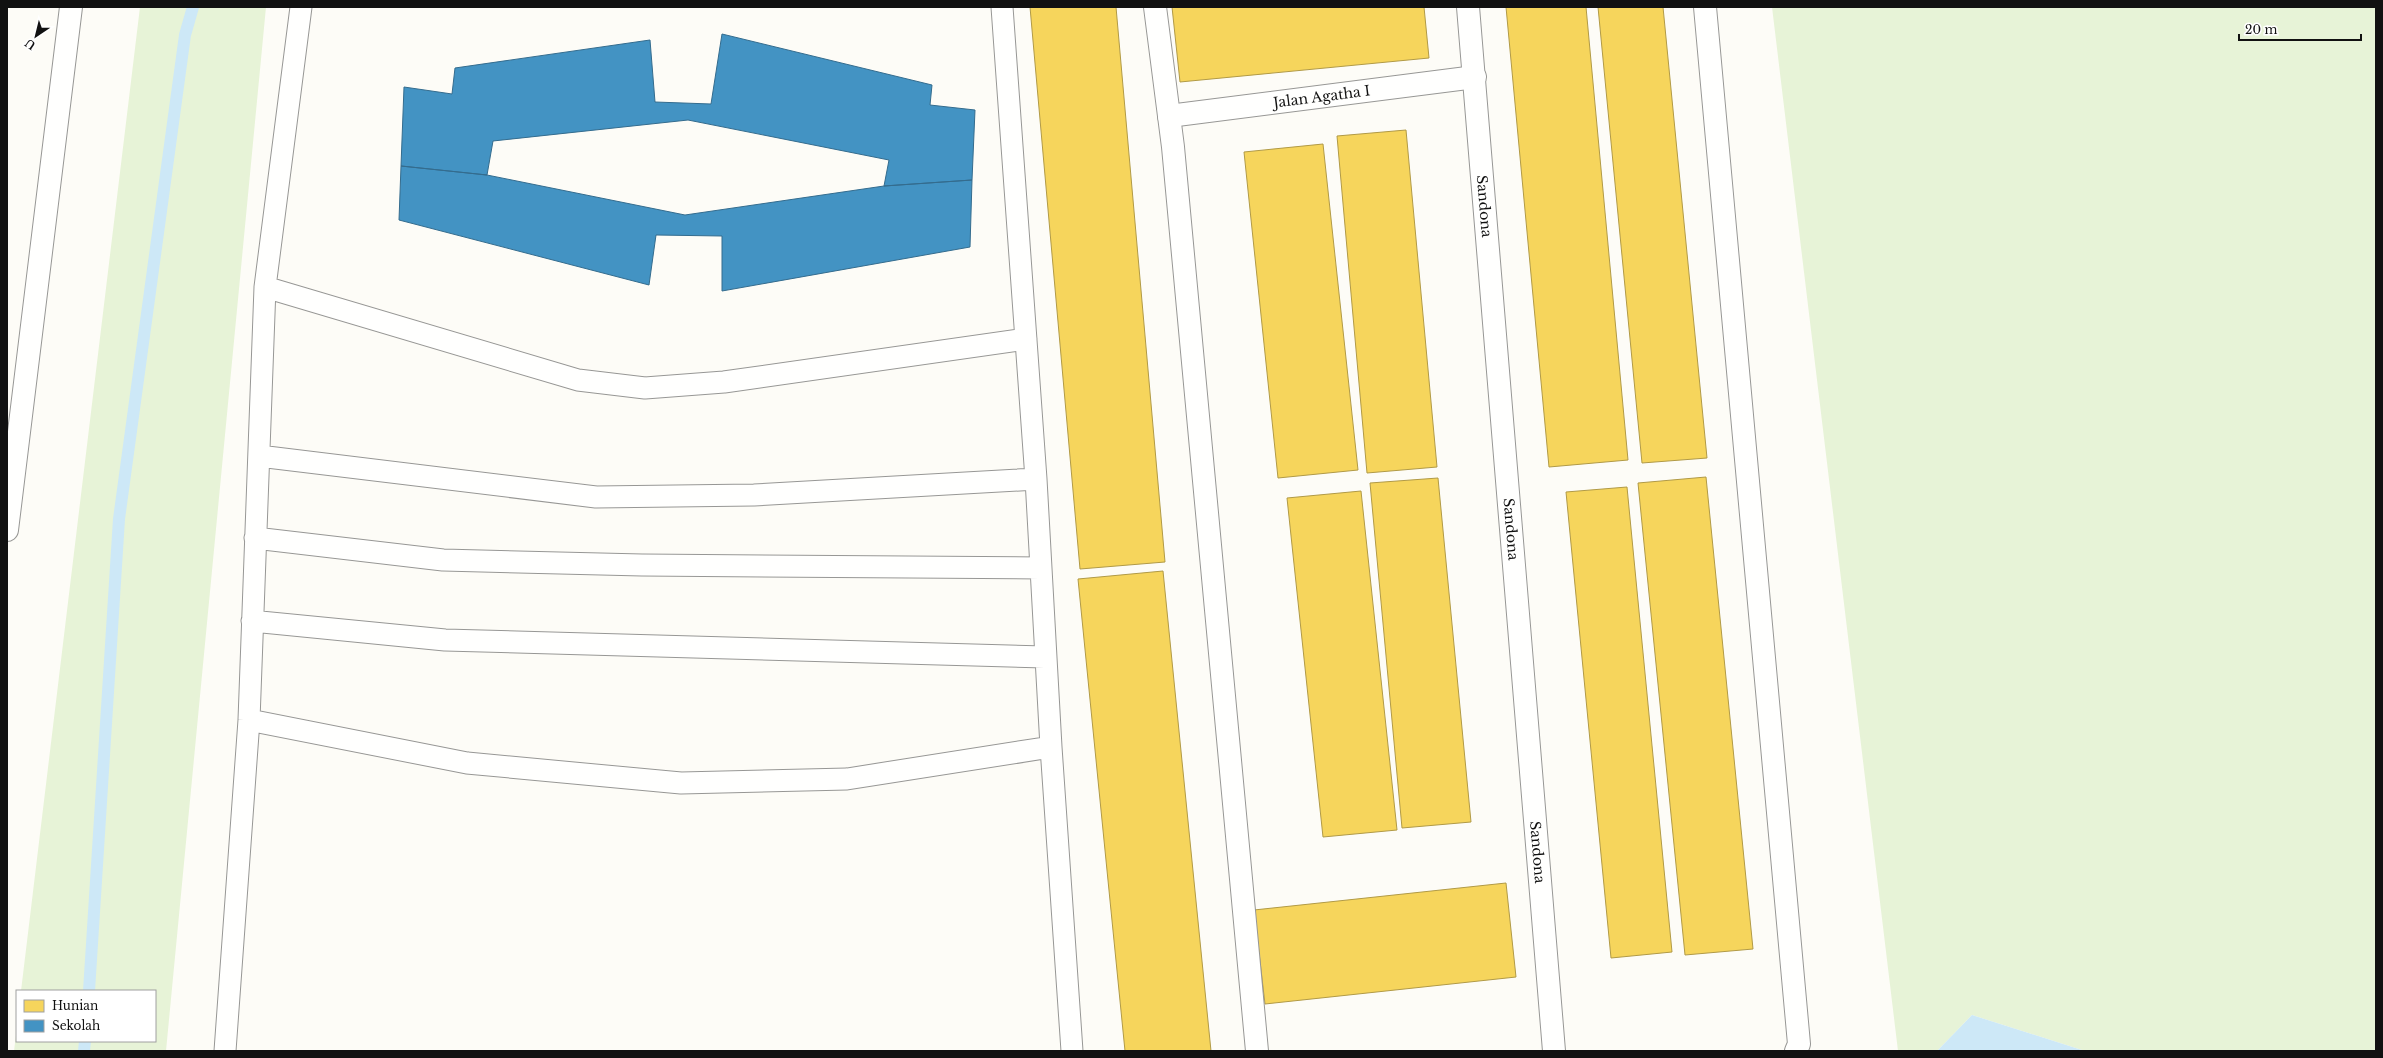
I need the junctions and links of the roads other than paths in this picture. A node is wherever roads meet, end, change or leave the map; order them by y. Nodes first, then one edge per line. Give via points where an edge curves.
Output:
1 (71, 7) edge
2 (301, 7) edge
3 (1002, 7) edge
4 (1155, 7) edge
5 (1468, 7) edge
6 (1705, 7) edge
7 (1475, 77) junction
8 (1169, 116) junction
9 (265, 287) junction
10 (1026, 339) junction
11 (259, 456) junction
12 (1036, 479) junction
13 (7, 530) edge
14 (256, 538) junction
15 (1040, 568) junction
16 (252, 621) junction
17 (1045, 657) junction
18 (249, 720) junction
19 (1051, 747) junction
20 (225, 1051) edge
21 (1072, 1051) edge
22 (1257, 1051) edge
23 (1554, 1051) edge
24 (1796, 1051) edge

1 - 13 street
2 - 9 lane
3 - 10 lane
4 - 8 street
5 - 7 street, Sandona
6 - 24 street via 1799,1044
7 - 8 street, Jalan Agatha I
7 - 23 street, Sandona
8 - 22 street
9 - 10 lane via 578,380 645,388 724,382
9 - 11 lane
10 - 12 lane
11 - 12 lane via 596,497 754,495
11 - 14 lane
12 - 15 lane
14 - 15 lane via 443,560 642,565
14 - 16 lane
15 - 17 lane
16 - 17 lane via 445,640
16 - 18 lane
17 - 19 lane
18 - 19 lane via 467,763 681,782 847,779
18 - 20 lane
19 - 21 lane

